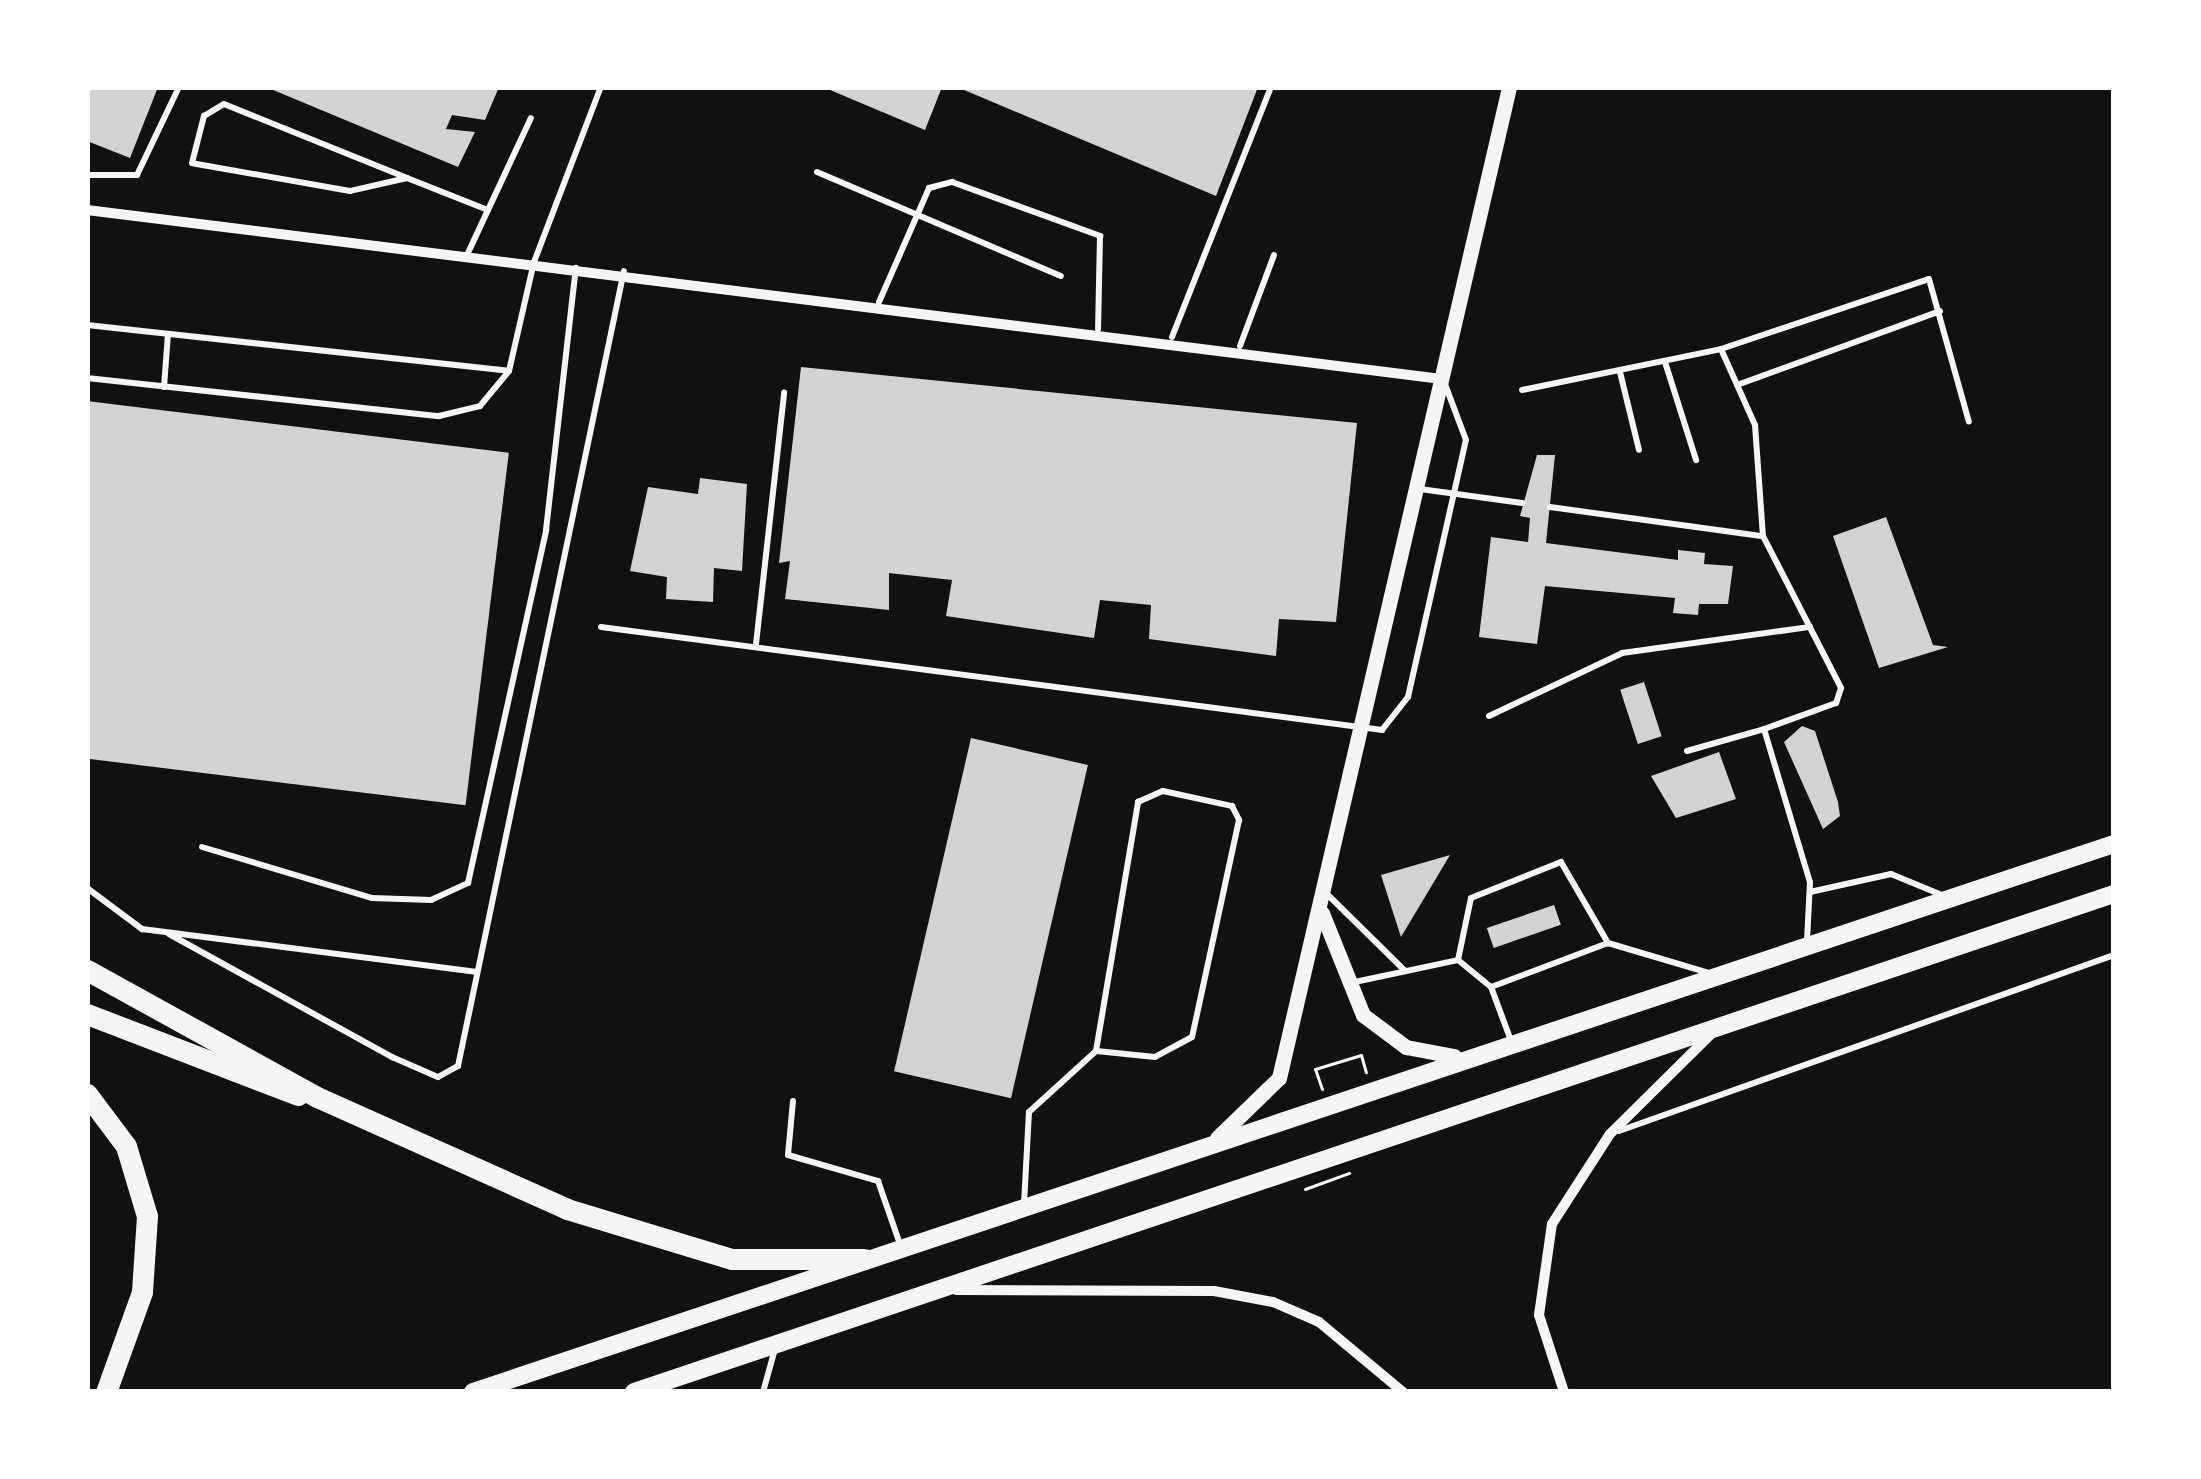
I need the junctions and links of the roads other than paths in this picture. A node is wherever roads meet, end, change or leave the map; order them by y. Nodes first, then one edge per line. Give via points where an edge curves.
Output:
1 (179, 87) edge
2 (601, 87) edge
3 (1271, 87) edge
4 (1509, 87) edge
5 (531, 118) dead end
6 (817, 172) dead end
7 (87, 175) edge
8 (407, 178) junction
9 (87, 211) edge
10 (488, 211) junction
11 (914, 219) junction
12 (467, 255) junction
13 (1274, 255) dead end
14 (534, 262) junction
15 (576, 266) junction
16 (624, 271) junction
17 (1061, 276) dead end
18 (880, 302) junction
19 (1940, 311) junction
20 (87, 325) edge
21 (1098, 329) junction
22 (168, 334) junction
23 (1172, 337) junction
24 (1240, 346) junction
25 (1720, 349) junction
26 (1665, 362) junction
27 (509, 371) junction
28 (1620, 372) junction
29 (87, 378) edge
30 (1441, 379) junction
31 (1737, 385) junction
32 (164, 387) junction
33 (1522, 390) dead end
34 (784, 393) dead end
35 (1969, 422) dead end
36 (1639, 450) dead end
37 (1696, 460) dead end
38 (1417, 489) junction
39 (1454, 494) junction
40 (1522, 503) dead end
41 (1550, 507) dead end
42 (1763, 536) junction
43 (601, 627) dead end
44 (1810, 627) junction
45 (756, 644) junction
46 (1490, 716) dead end
47 (1764, 729) junction
48 (1363, 730) junction
49 (1687, 752) dead end
50 (2114, 844) edge
51 (202, 847) dead end
52 (87, 888) edge
53 (1810, 892) junction
54 (1326, 893) junction
55 (2114, 894) edge
56 (1947, 898) junction
57 (1322, 910) junction
58 (169, 934) junction
59 (1607, 943) junction
60 (1806, 944) junction
61 (2114, 955) edge
62 (1458, 960) junction
63 (87, 970) edge
64 (1405, 971) junction
65 (477, 972) junction
66 (1713, 974) junction
67 (1343, 984) junction
68 (1491, 987) junction
69 (87, 1014) edge
70 (1717, 1030) junction
71 (1510, 1038) junction
72 (1096, 1051) junction
73 (1454, 1056) junction
74 (87, 1094) edge
75 (316, 1097) junction
76 (793, 1101) dead end
77 (1610, 1134) junction
78 (1217, 1138) junction
79 (1024, 1204) junction
80 (900, 1246) junction
81 (864, 1259) junction
82 (946, 1290) junction
83 (776, 1345) junction
84 (661, 1388) edge
85 (106, 1392) edge
86 (472, 1392) edge
87 (634, 1392) edge
88 (763, 1392) edge
89 (1403, 1392) edge
90 (1564, 1392) edge

1 - 7 lane via 137,176
2 - 14 lane
3 - 23 lane
4 - 30 main road
5 - 10 lane
6 - 11 lane
8 - 8 lane via 350,191 211,175 192,163 205,116 224,104
8 - 10 lane
9 - 12 street
10 - 12 lane
11 - 17 lane
11 - 18 lane
11 - 21 lane via 929,188 952,182 1100,236
12 - 14 street
13 - 24 lane
14 - 15 street
14 - 27 lane
15 - 16 street
15 - 51 lane via 546,530 468,883 431,900 372,898
16 - 18 street
16 - 65 lane
18 - 21 street
19 - 25 lane via 1929,279
19 - 31 lane
19 - 35 lane
20 - 22 lane
21 - 23 street
22 - 27 lane
22 - 32 lane
23 - 24 street
24 - 30 street
25 - 26 lane
25 - 31 lane
26 - 28 lane
26 - 37 lane
27 - 32 lane via 480,406 439,416
28 - 33 lane
28 - 36 lane
29 - 32 lane
30 - 38 main road
30 - 39 lane via 1467,422
31 - 42 lane via 1763,464
34 - 45 lane
38 - 39 lane
38 - 48 main road
39 - 40 lane
39 - 48 lane via 1401,717
41 - 42 lane
42 - 44 lane
43 - 45 lane
44 - 46 lane via 1622,653
44 - 47 lane via 1840,696
45 - 48 lane via 1304,713
47 - 49 lane
47 - 53 lane
48 - 54 main road
50 - 56 highway
52 - 58 lane via 120,921
53 - 56 lane via 1891,874
53 - 60 lane
54 - 57 main road
54 - 64 lane
55 - 70 highway
56 - 60 highway
57 - 67 main road
57 - 78 main road via 1279,1078
58 - 65 lane
58 - 65 lane via 439,1077 458,1066
59 - 62 lane via 1574,869 1555,861 1471,898
59 - 66 lane
59 - 68 lane
60 - 66 highway
61 - 77 lane
62 - 64 lane
62 - 68 lane
63 - 75 highway
64 - 67 lane
66 - 71 highway
67 - 73 main road via 1391,1039
68 - 71 lane
69 - 75 highway via 256,1085
70 - 77 street
70 - 82 highway
71 - 73 highway
72 - 72 lane via 1155,1057 1192,1037 1239,820 1232,806 1163,791 1138,802
72 - 79 lane via 1029,1112
73 - 78 highway
74 - 85 highway via 126,1147 146,1216 142,1292
75 - 81 highway via 662,1242 765,1262
76 - 80 lane via 788,1155 878,1181
77 - 90 street via 1565,1192 1541,1264 1539,1315
78 - 79 highway
79 - 80 highway
80 - 81 highway
81 - 86 highway
82 - 83 highway
82 - 89 street via 1214,1291 1274,1302 1319,1322
83 - 84 highway
83 - 88 lane
84 - 87 highway

